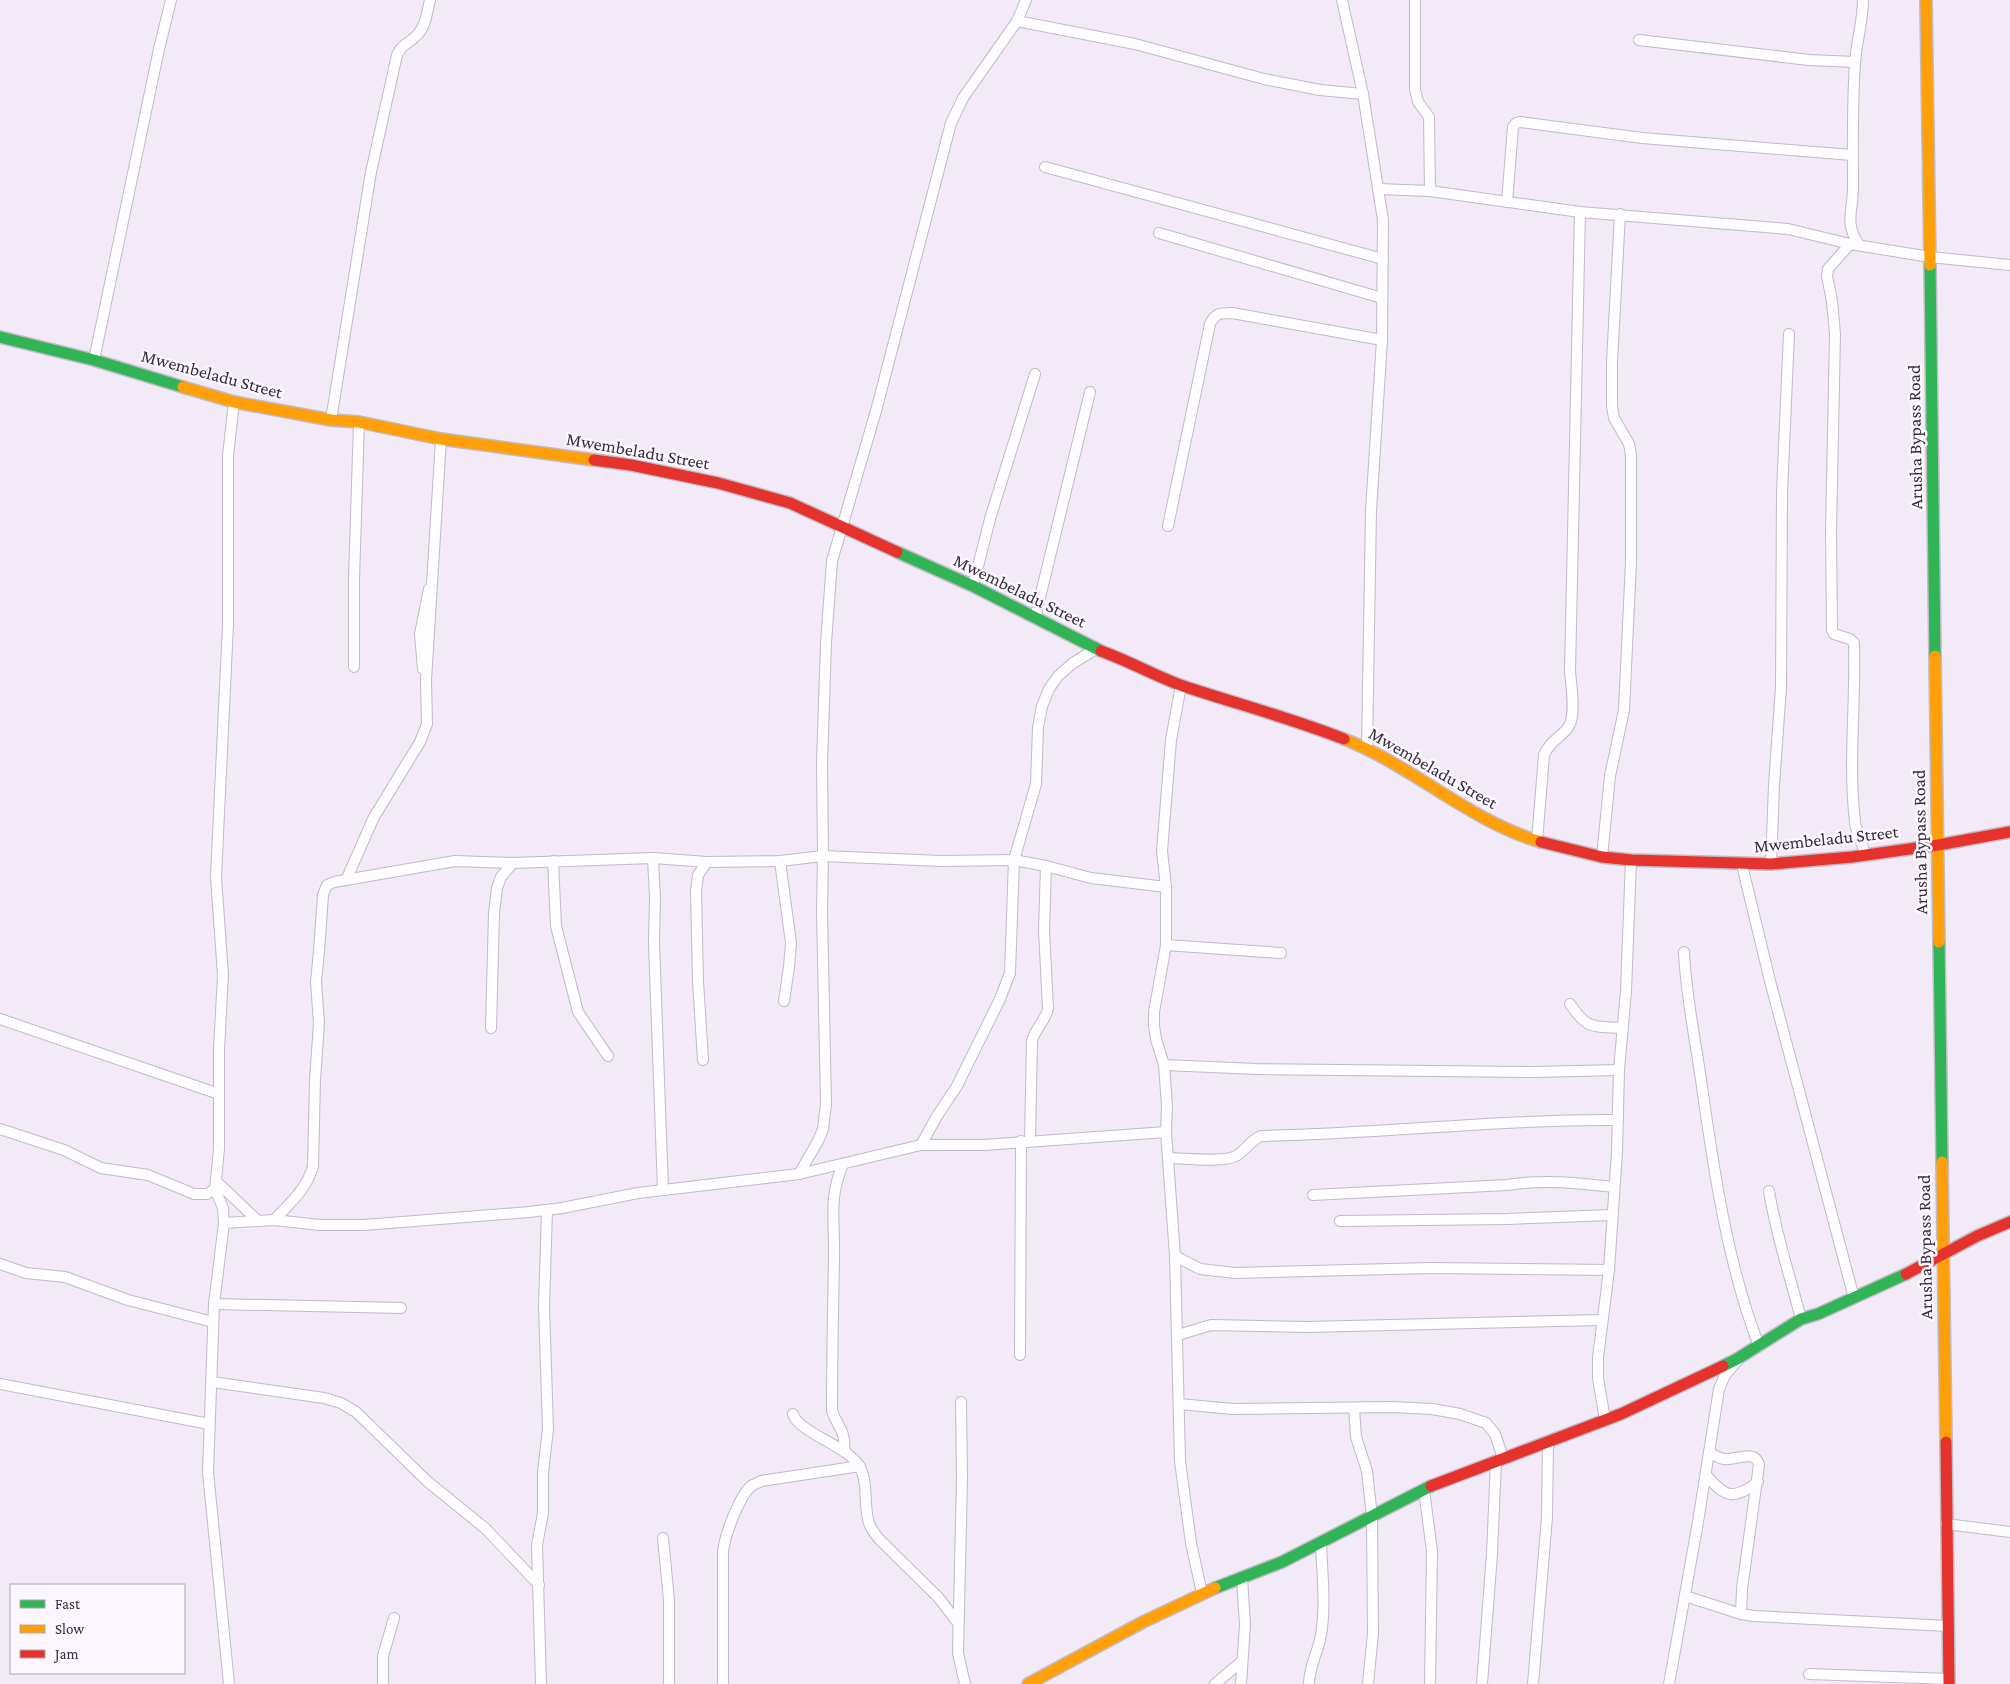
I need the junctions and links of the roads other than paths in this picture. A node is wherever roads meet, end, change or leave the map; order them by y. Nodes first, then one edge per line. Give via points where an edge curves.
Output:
1 (172, 0) edge
2 (430, 0) edge
3 (1026, 0) edge
4 (1342, 0) edge
5 (1415, 0) edge
6 (1863, 0) edge
7 (1926, 0) edge
8 (1017, 21) junction
9 (1639, 40) dead end
10 (1855, 62) junction
11 (1364, 94) junction
12 (1852, 155) junction
13 (1045, 167) dead end
14 (1379, 189) junction
15 (1430, 191) junction
16 (1508, 202) junction
17 (1580, 212) junction
18 (1620, 214) junction
19 (1160, 233) dead end
20 (1854, 245) junction
21 (1930, 257) junction
22 (1383, 259) junction
23 (2010, 265) edge
24 (1382, 298) junction
25 (1789, 334) dead end
26 (0, 337) edge
27 (1382, 340) junction
28 (94, 360) junction
29 (1035, 374) dead end
30 (1090, 392) dead end
31 (234, 402) junction
32 (331, 420) junction
33 (359, 422) junction
34 (441, 439) junction
35 (841, 526) junction
36 (1168, 526) dead end
37 (973, 586) junction
38 (1035, 618) junction
39 (1096, 648) junction
40 (354, 667) dead end
41 (1181, 685) junction
42 (1367, 748) junction
43 (2010, 832) edge
44 (1537, 841) junction
45 (1938, 845) junction
46 (1865, 855) junction
47 (824, 856) junction
48 (1602, 857) junction
49 (653, 858) junction
50 (1014, 860) junction
51 (1631, 860) junction
52 (780, 861) junction
53 (553, 862) junction
54 (707, 862) junction
55 (512, 863) junction
56 (1771, 864) junction
57 (1742, 865) junction
58 (1046, 866) junction
59 (347, 878) junction
60 (1166, 887) junction
61 (1166, 944) junction
62 (1684, 952) dead end
63 (1281, 953) dead end
64 (784, 1001) dead end
65 (1570, 1004) dead end
66 (0, 1019) edge
67 (490, 1028) dead end
68 (1623, 1028) junction
69 (608, 1056) dead end
70 (703, 1060) dead end
71 (1164, 1065) junction
72 (1619, 1070) junction
73 (219, 1094) junction
74 (1618, 1120) junction
75 (0, 1129) edge
76 (11, 1132) junction
77 (1166, 1132) junction
78 (0, 1137) edge
79 (1026, 1141) junction
80 (921, 1144) junction
81 (1168, 1158) junction
82 (843, 1164) junction
83 (799, 1174) junction
84 (215, 1185) junction
85 (1614, 1187) junction
86 (663, 1190) junction
87 (1770, 1191) dead end
88 (1313, 1195) dead end
89 (547, 1210) junction
90 (1612, 1215) junction
91 (274, 1220) junction
92 (1340, 1220) dead end
93 (258, 1221) junction
94 (2010, 1222) edge
95 (224, 1223) junction
96 (1943, 1255) junction
97 (1176, 1256) junction
98 (0, 1264) edge
99 (1609, 1270) junction
100 (1854, 1298) junction
101 (214, 1304) junction
102 (401, 1308) dead end
103 (1801, 1319) junction
104 (1602, 1320) junction
105 (213, 1322) junction
106 (1178, 1335) junction
107 (1759, 1346) junction
108 (1020, 1355) dead end
109 (1742, 1356) junction
110 (212, 1382) junction
111 (0, 1384) edge
112 (961, 1402) dead end
113 (1179, 1404) junction
114 (1354, 1408) junction
115 (793, 1414) dead end
116 (1605, 1420) junction
117 (209, 1424) junction
118 (1548, 1442) junction
119 (844, 1451) junction
120 (1709, 1452) junction
121 (1499, 1460) junction
122 (860, 1466) junction
123 (1706, 1474) junction
124 (1758, 1482) junction
125 (1424, 1490) junction
126 (1372, 1517) junction
127 (1946, 1524) junction
128 (2010, 1532) edge
129 (664, 1538) dead end
130 (1321, 1542) junction
131 (1242, 1578) junction
132 (540, 1585) junction
133 (1202, 1593) junction
134 (1685, 1596) junction
135 (1740, 1614) junction
136 (394, 1618) dead end
137 (958, 1623) junction
138 (1948, 1626) junction
139 (1242, 1661) junction
140 (1808, 1674) dead end
141 (1949, 1682) edge
142 (229, 1684) edge
143 (383, 1684) edge
144 (542, 1684) edge
145 (669, 1684) edge
146 (723, 1684) edge
147 (965, 1684) edge
148 (1028, 1684) edge
149 (1215, 1684) edge
150 (1241, 1684) edge
151 (1309, 1684) edge
152 (1368, 1684) edge
153 (1430, 1684) edge
154 (1482, 1684) edge
155 (1533, 1684) edge
156 (1668, 1684) edge

1 - 28 street
2 - 32 street via 419,33 402,45 397,55 371,172
3 - 8 street
4 - 11 street
5 - 15 street via 1415,88 1418,102 1429,117
6 - 10 street
7 - 21 street, Arusha Bypass Road
8 - 11 street via 1135,44 1264,79 1320,90
8 - 35 street via 963,98 951,123 876,411
9 - 10 street via 1808,60
10 - 12 street
11 - 14 street
12 - 16 street via 1642,138 1520,122 1513,127
12 - 20 street via 1850,231
13 - 22 street
14 - 15 street
14 - 22 street
15 - 16 street
16 - 17 street
17 - 18 street
17 - 44 street via 1570,671 1573,716 1570,726 1544,755
18 - 20 street via 1788,229
18 - 48 street via 1612,406 1614,418 1629,444 1631,562 1624,710 1610,776
19 - 24 street
20 - 21 street
20 - 46 street via 1828,269 1826,276 1835,334 1832,630 1854,643 1852,775 1855,824
21 - 23 street
21 - 45 street, Arusha Bypass Road
22 - 24 street
24 - 27 street
25 - 56 street via 1782,492 1780,687
26 - 28 street, Mwembeladu Street
27 - 36 street via 1232,313 1213,316
27 - 42 street via 1371,511
28 - 31 street, Mwembeladu Street
29 - 37 street
30 - 38 street
31 - 32 street, Mwembeladu Street
31 - 73 street via 228,456 228,624 216,878 223,975
32 - 33 street, Mwembeladu Street
33 - 34 street, Mwembeladu Street
33 - 40 street
34 - 35 street, Mwembeladu Street via 630,465 718,483 790,504
34 - 59 street via 426,686 428,713 423,735 374,817
35 - 37 street, Mwembeladu Street
35 - 47 street via 832,561 826,643 822,763
37 - 38 street, Mwembeladu Street
38 - 39 street, Mwembeladu Street
39 - 41 street, Mwembeladu Street
39 - 50 street via 1058,676 1042,706 1036,784
41 - 42 street, Mwembeladu Street via 1306,724
41 - 60 street via 1171,740 1163,842
42 - 44 street, Mwembeladu Street via 1465,808
43 - 45 street, Mwembeladu Street
44 - 48 street, Mwembeladu Street
45 - 46 street, Mwembeladu Street
45 - 96 street, Arusha Bypass Road
46 - 56 street, Mwembeladu Street
47 - 50 street via 941,861
47 - 52 street
47 - 83 street via 826,1104 823,1129
48 - 51 street, Mwembeladu Street
49 - 53 street
49 - 54 street
49 - 86 street
50 - 58 street
50 - 80 street via 1010,973 957,1086
51 - 57 street, Mwembeladu Street
51 - 68 street
52 - 54 street
52 - 64 street via 791,943
53 - 55 street
53 - 69 street via 556,926 578,1012
54 - 70 street via 698,875 696,891
55 - 59 street via 455,861
55 - 67 street via 497,888
56 - 57 street, Mwembeladu Street
57 - 100 street
58 - 60 street via 1091,878
58 - 79 street via 1044,939 1048,1009 1032,1040
59 - 91 street via 327,885 323,895 316,982 319,1023 313,1166 303,1190
60 - 61 street
61 - 63 street
61 - 71 street via 1154,1012 1156,1039
62 - 107 street via 1687,1002 1720,1197 1750,1325
65 - 68 street via 1587,1025
66 - 73 street
68 - 72 street
71 - 72 street via 1257,1069
71 - 77 street
72 - 74 street
73 - 84 street
74 - 81 street via 1530,1121 1361,1133 1261,1136 1234,1157
74 - 85 street
75 - 76 street
76 - 78 street
76 - 84 street via 64,1150 102,1168 148,1175 194,1194 207,1194
77 - 79 street
77 - 81 street
79 - 80 street via 983,1145
79 - 108 street via 1019,1292
80 - 82 street
81 - 97 street
82 - 83 street
82 - 119 street via 832,1205 831,1340 832,1411 844,1432
83 - 86 street
84 - 93 street
84 - 95 street
85 - 88 street via 1566,1181 1528,1182
85 - 90 street
86 - 89 street
87 - 103 street via 1773,1219
89 - 91 street via 364,1226
89 - 132 street via 544,1308 548,1429 537,1545
90 - 92 street
90 - 99 street
91 - 93 street
93 - 95 street
94 - 96 street
95 - 101 street
96 - 100 street
96 - 127 street, Arusha Bypass Road
97 - 99 street via 1200,1269 1235,1273 1430,1268
97 - 106 street
98 - 105 street via 26,1273 65,1277 128,1300
99 - 104 street
100 - 103 street
101 - 102 street
101 - 105 street
103 - 107 street
104 - 106 street via 1307,1327 1211,1325
104 - 116 street via 1598,1378
105 - 110 street
106 - 113 street
107 - 109 street
109 - 116 street
109 - 120 street via 1725,1375 1719,1389
110 - 117 street
110 - 132 street via 341,1402 356,1412 427,1481 486,1529
111 - 117 street
112 - 137 street
113 - 114 street via 1233,1410
113 - 133 street via 1184,1496
114 - 121 street via 1432,1409 1486,1423 1495,1434
114 - 126 street via 1356,1438 1367,1471
115 - 119 street via 798,1422
116 - 118 street
117 - 142 street via 210,1505
118 - 121 street
118 - 155 street via 1547,1517
119 - 122 street
120 - 123 street
120 - 124 street via 1722,1459 1756,1458
121 - 125 street
121 - 154 street
122 - 137 street via 872,1530 938,1597
122 - 146 street via 762,1481 746,1492 726,1536 723,1551
123 - 124 street via 1721,1492 1729,1495 1742,1493
123 - 134 street
124 - 135 street
125 - 126 street
125 - 153 street via 1432,1551
126 - 130 street
126 - 152 street via 1373,1633
127 - 128 street
127 - 138 street, Arusha Bypass Road
129 - 145 street via 669,1600
130 - 131 street
130 - 151 street via 1322,1633 1312,1662
131 - 133 street
131 - 139 street via 1245,1625
132 - 144 street via 538,1617
133 - 148 street
134 - 135 street
134 - 156 street
135 - 138 street
136 - 143 street via 383,1656
137 - 147 street via 958,1653
138 - 141 street, Arusha Bypass Road
139 - 149 street
139 - 150 street
140 - 141 street

